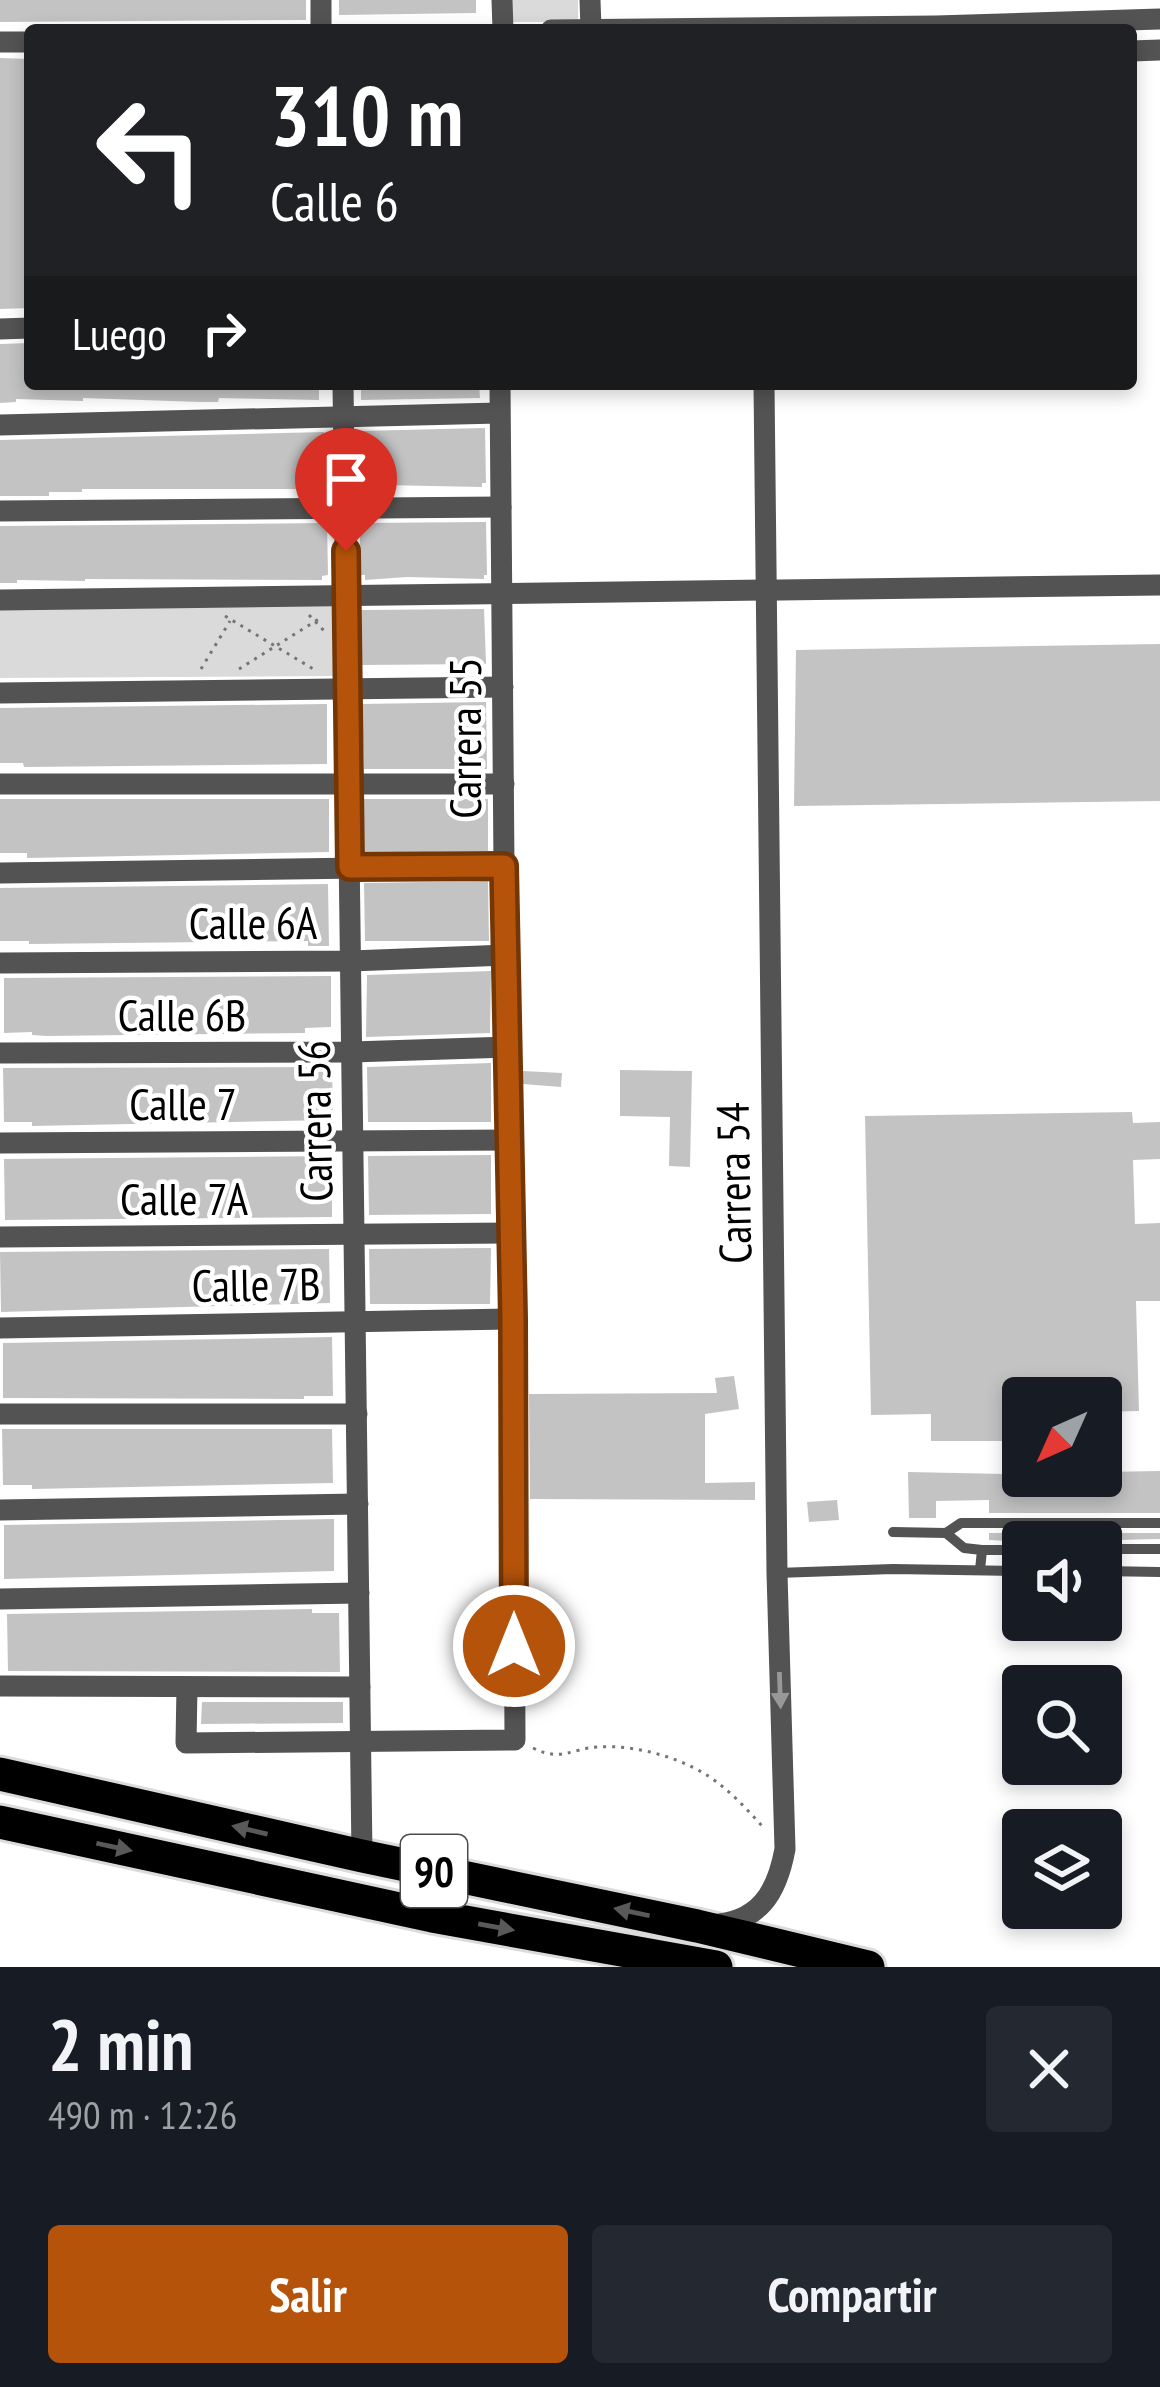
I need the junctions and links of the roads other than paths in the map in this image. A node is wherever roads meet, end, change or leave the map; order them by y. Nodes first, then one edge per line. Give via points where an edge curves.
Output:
1 (1160, 19) edge
2 (1000, 24) edge
3 (343, 390) edge
4 (500, 390) edge
5 (764, 390) edge
6 (499, 413) junction
7 (344, 418) junction
8 (0, 425) edge
9 (345, 507) junction
10 (501, 507) junction
11 (0, 511) edge
12 (1160, 585) edge
13 (766, 590) junction
14 (502, 594) junction
15 (346, 596) junction
16 (0, 600) edge
17 (503, 687) junction
18 (347, 689) junction
19 (0, 694) edge
20 (0, 784) edge
21 (504, 784) junction
22 (349, 786) junction
23 (504, 866) junction
24 (350, 867) junction
25 (0, 873) edge
26 (507, 955) junction
27 (351, 961) junction
28 (0, 963) edge
29 (508, 1047) junction
30 (352, 1052) junction
31 (0, 1053) edge
32 (510, 1140) junction
33 (353, 1142) junction
34 (0, 1143) edge
35 (512, 1233) junction
36 (354, 1236) junction
37 (0, 1238) edge
38 (513, 1319) junction
39 (356, 1321) junction
40 (0, 1328) edge
41 (0, 1414) edge
42 (357, 1414) junction
43 (358, 1504) junction
44 (0, 1510) edge
45 (1160, 1523) edge
46 (893, 1532) dead end
47 (946, 1533) junction
48 (1122, 1549) edge
49 (1160, 1549) edge
50 (982, 1550) junction
51 (1002, 1550) edge
52 (980, 1570) junction
53 (1002, 1570) edge
54 (1122, 1571) edge
55 (1160, 1572) edge
56 (777, 1573) junction
57 (359, 1594) junction
58 (0, 1599) edge
59 (0, 1686) edge
60 (187, 1687) junction
61 (360, 1687) junction
62 (361, 1740) junction
63 (0, 1774) edge
64 (0, 1822) edge
65 (362, 1856) junction
66 (697, 1926) junction
67 (716, 1967) edge
68 (868, 1967) edge

1 - 2 street
3 - 7 street, Carrera 56
4 - 6 street, Carrera 55
5 - 13 street, Carrera 54
6 - 7 street
6 - 10 street, Carrera 55
7 - 8 street
7 - 9 street, Carrera 56
9 - 10 street
9 - 11 street
9 - 15 street, Carrera 56
10 - 14 street, Carrera 55
12 - 13 street
13 - 14 street
13 - 56 street, Carrera 54
14 - 15 street
14 - 17 street, Carrera 55
15 - 16 street
15 - 18 street, Carrera 56
17 - 18 street
17 - 21 street, Carrera 55
18 - 19 street
18 - 22 street, Carrera 56
20 - 22 street
21 - 22 street
21 - 23 street, Carrera 55
22 - 24 street, Carrera 56
23 - 24 street
23 - 26 street, Carrera 55
24 - 25 street
24 - 27 street, Carrera 56
26 - 27 street, Calle 6A
26 - 29 street, Carrera 55
27 - 28 street, Calle 6A
27 - 30 street, Carrera 56
29 - 30 street, Calle 6B
29 - 32 street, Carrera 55
30 - 31 street, Calle 6B
30 - 33 street, Carrera 56
32 - 33 street, Calle 7
32 - 35 street, Carrera 55
33 - 34 street, Calle 7
33 - 36 street, Carrera 56
35 - 36 street, Calle 7A
35 - 38 street, Carrera 55
36 - 37 street, Calle 7A
36 - 39 street, Carrera 56
38 - 39 street, Calle 7B
38 - 62 street, Carrera 55 via 515,1740
39 - 40 street, Calle 7B
39 - 42 street, Carrera 56
41 - 42 street
42 - 43 street, Carrera 56
43 - 44 street
43 - 57 street, Carrera 56
45 - 47 lane via 961,1523
46 - 47 lane
47 - 50 lane
48 - 49 lane
50 - 51 lane
50 - 52 lane
52 - 53 lane
52 - 56 lane
54 - 55 lane
56 -> 66 street, Carrera 54 via 780,1876 751,1913
57 - 58 street
57 - 61 street, Carrera 56
59 - 60 street
60 - 61 street
60 - 62 street via 186,1743
61 - 62 street, Carrera 56
62 - 65 street, Carrera 56
65 -> 63 highway, 90
64 -> 67 highway, 90 via 432,1916
66 -> 65 highway, 90
66 - 68 highway, 90

